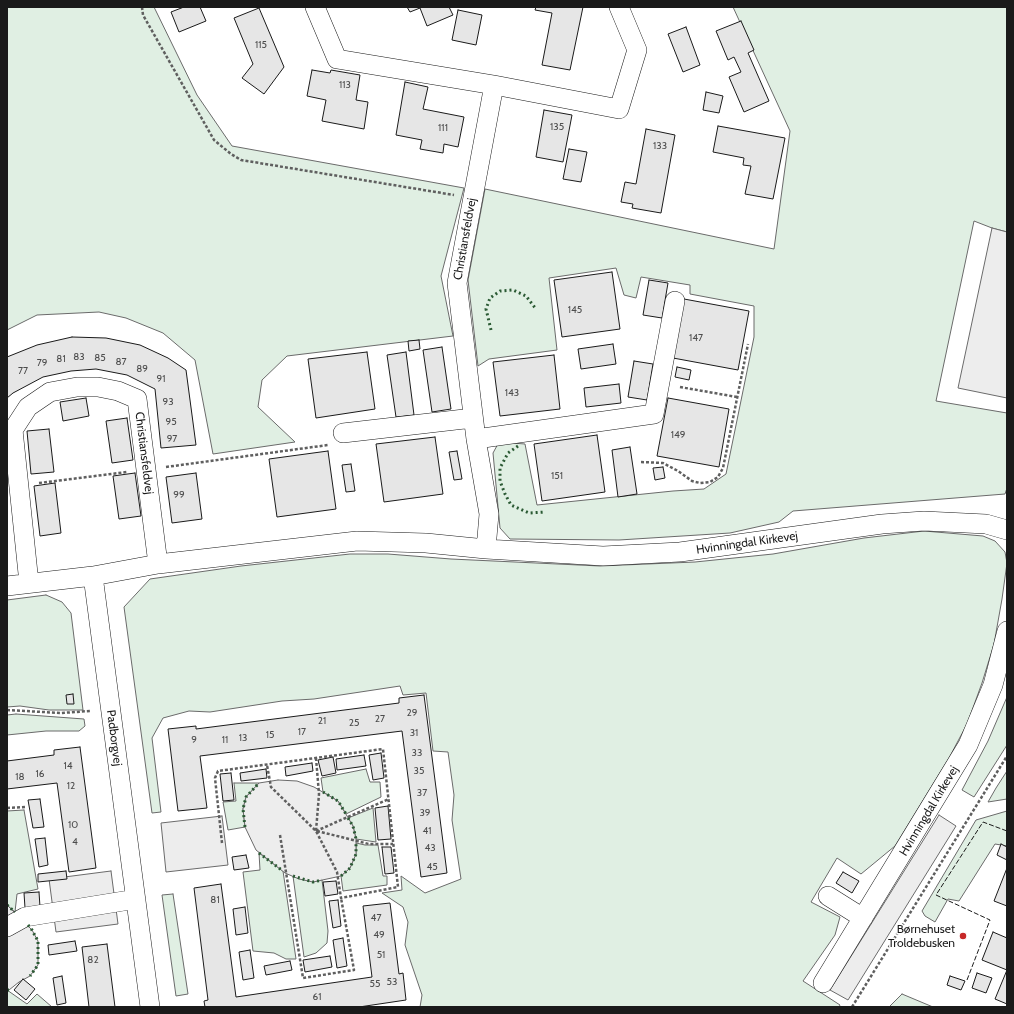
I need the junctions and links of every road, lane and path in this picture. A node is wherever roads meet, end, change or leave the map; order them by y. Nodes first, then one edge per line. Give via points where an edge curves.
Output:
1 (142, 7) edge
2 (315, 7) edge
3 (619, 7) edge
4 (494, 85) junction
5 (473, 198) junction
6 (676, 301) dead end
7 (748, 344) dead end
8 (660, 383) junction
9 (737, 397) junction
10 (473, 418) junction
11 (343, 433) joint
12 (476, 439) junction
13 (641, 462) dead end
14 (146, 469) junction
15 (19, 486) junction
16 (1007, 530) edge
17 (486, 549) junction
18 (158, 564) junction
19 (93, 576) junction
20 (29, 583) junction
21 (7, 586) edge
22 (1007, 631) edge
23 (7, 710) edge
24 (111, 710) junction
25 (1007, 756) edge
26 (316, 758) junction
27 (267, 765) junction
28 (388, 799) junction
29 (25, 807) dead end
30 (7, 808) edge
31 (316, 831) junction
32 (280, 835) dead end
33 (222, 843) dead end
34 (393, 844) junction
35 (828, 896) dead end
36 (341, 898) junction
37 (136, 899) junction
38 (863, 918) junction
39 (7, 927) edge
40 (823, 983) dead end
41 (150, 1007) edge
42 (852, 1007) edge

1 - 5 path via 143,15 214,140 241,160
2 - 4 street via 337,59
3 - 4 street via 636,50 618,109
4 - 5 street, Christiansfeldvej
5 - 10 street, Christiansfeldvej via 457,283
6 - 8 street
7 - 9 path
8 - 9 path
8 - 12 street via 654,414
9 - 13 path via 723,468 718,477 710,482 700,483 692,481 663,463
10 - 11 street
10 - 12 street, Christiansfeldvej
11 - 14 path via 330,445
12 - 17 street, Christiansfeldvej via 489,514
14 - 15 path
14 - 15 street, Christiansfeldvej via 137,399 118,391 98,387 76,387 50,392 28,407 13,430
14 - 18 street, Christiansfeldvej
15 - 20 street, Christiansfeldvej
16 - 17 street, Hvinningdal Kirkevej via 986,524 924,520 680,552 603,556
17 - 18 street via 426,543 357,541
18 - 19 street
19 - 20 street
19 - 24 street, Padborgvej
20 - 21 street
22 - 38 street, Hvinningdal Kirkevej via 993,685 968,745
23 - 24 path via 62,713
24 - 37 street, Padborgvej
25 - 42 path
26 - 27 path
26 - 28 path via 383,749
26 - 31 path via 319,794
27 - 31 path via 271,787
27 - 33 path via 218,771 215,778
28 - 31 path
28 - 34 path
29 - 30 path
31 - 34 path via 369,844
31 - 36 path via 337,872
32 - 36 path via 303,978 354,970
34 - 36 path via 398,888
35 - 38 street
37 - 39 street via 25,917
37 - 41 street, Padborgvej
38 - 40 street, Hvinningdal Kirkevej

